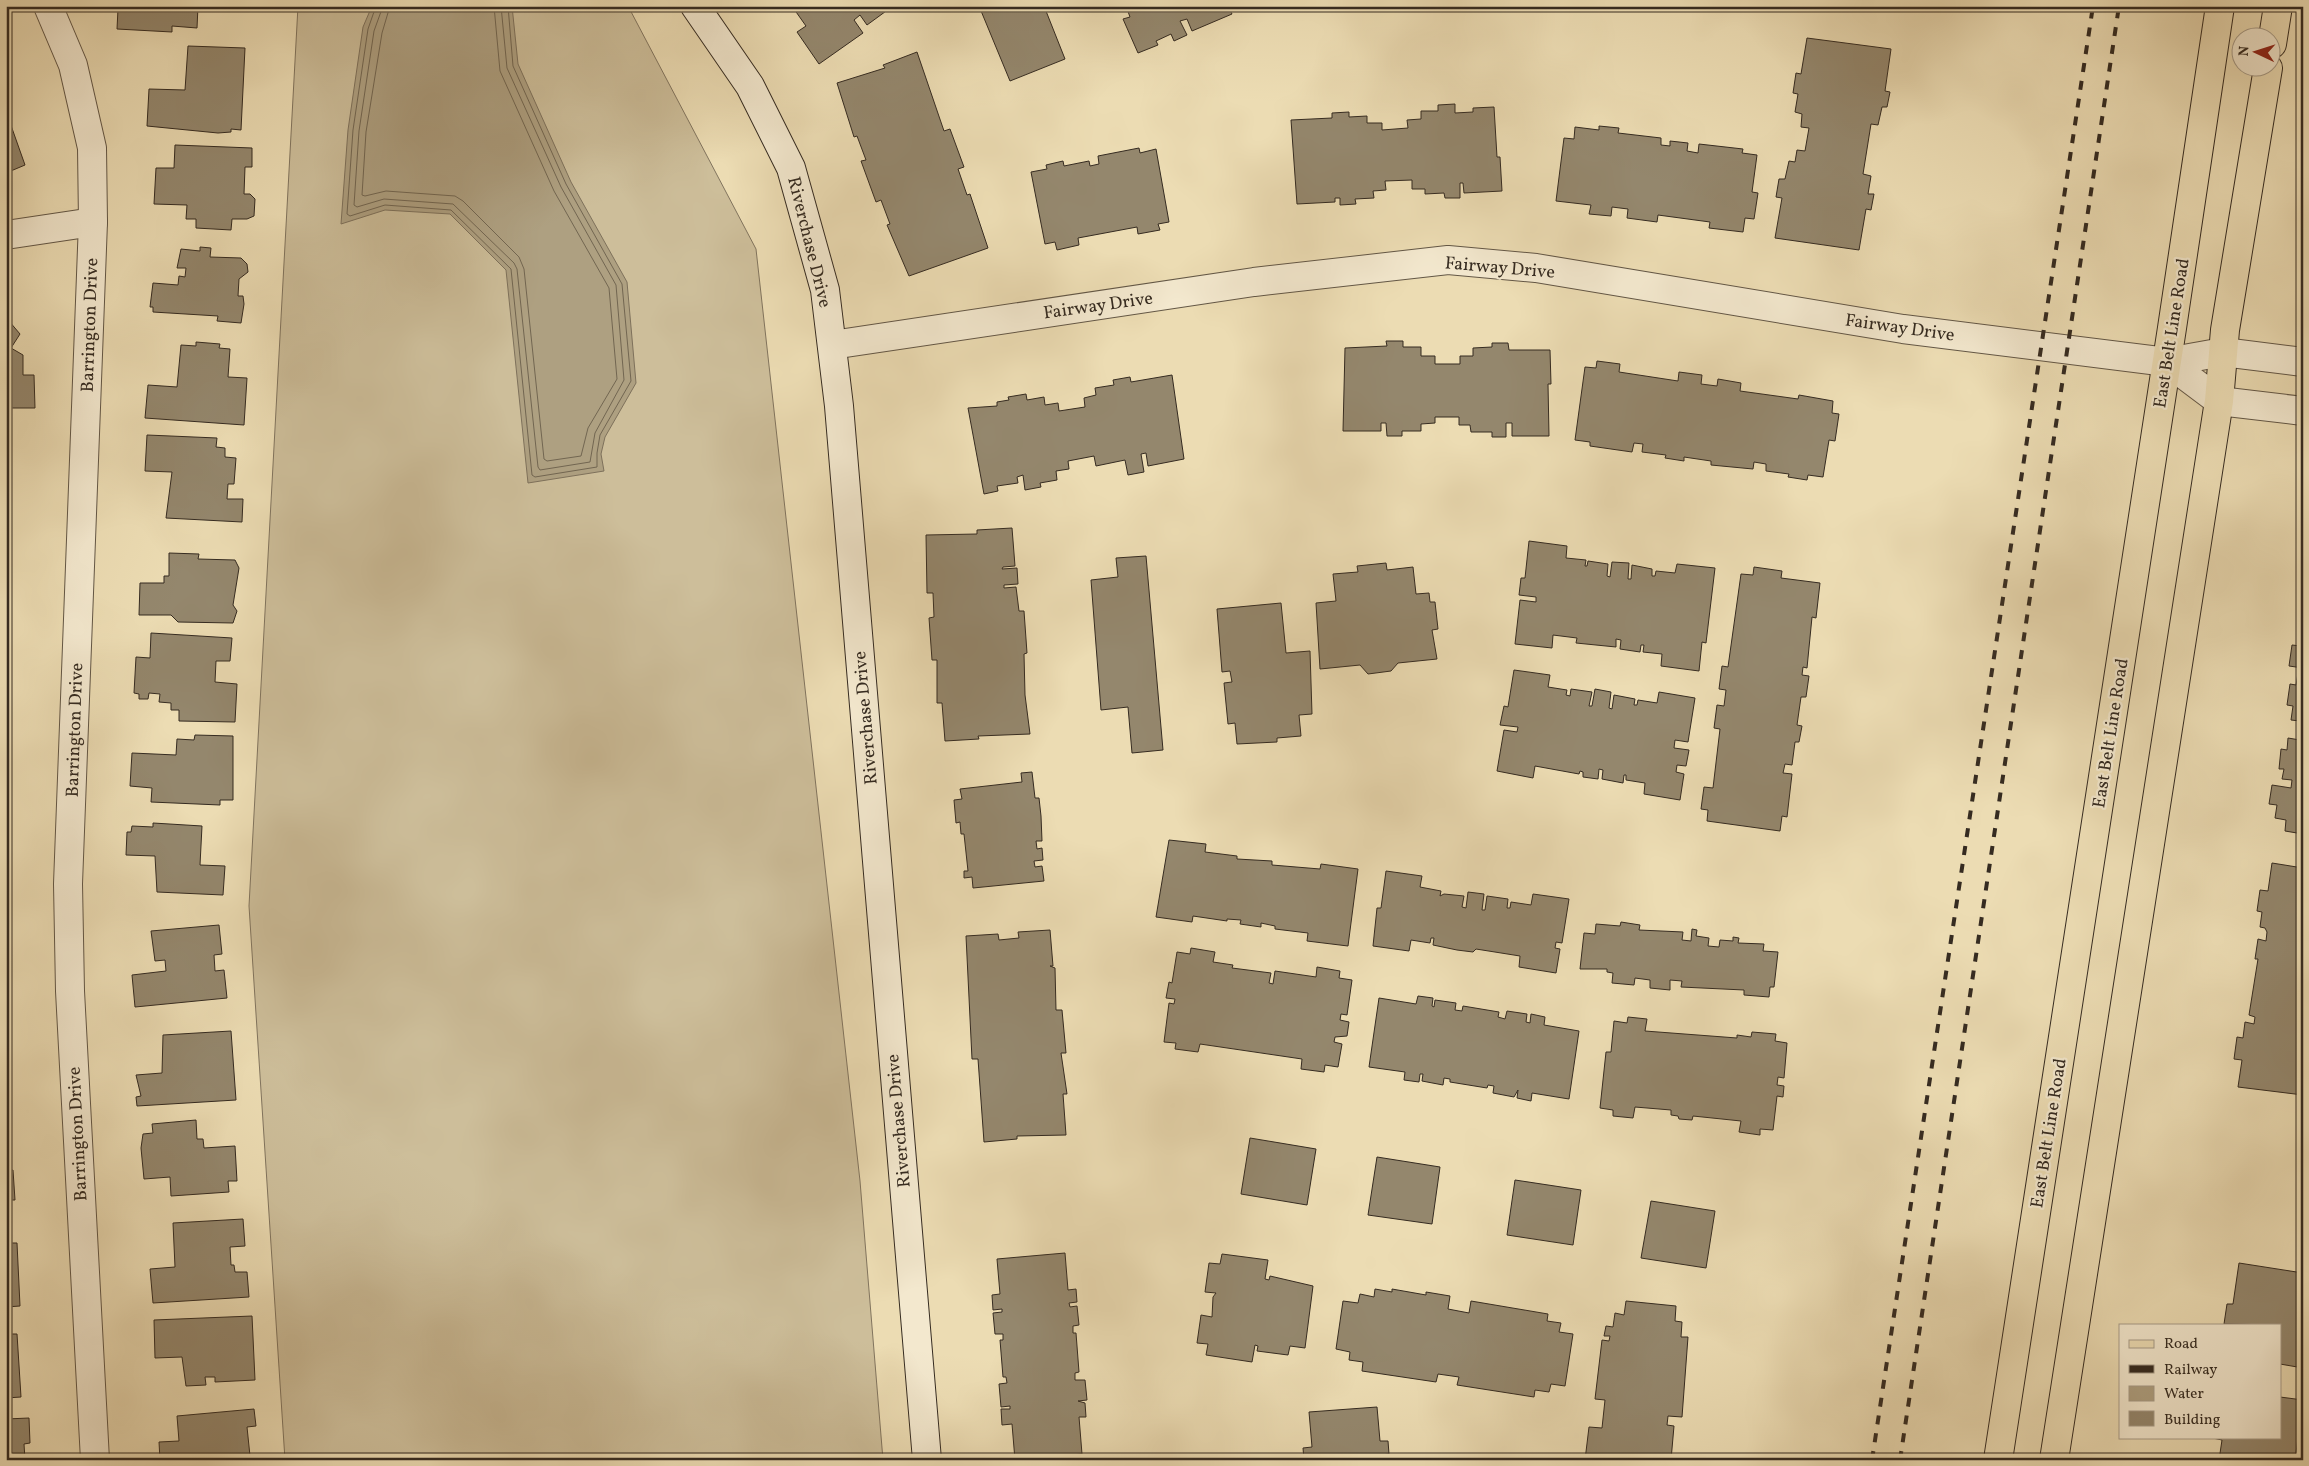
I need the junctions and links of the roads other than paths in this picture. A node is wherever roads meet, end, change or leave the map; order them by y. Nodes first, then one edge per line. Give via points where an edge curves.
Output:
1 (48, 6) edge
2 (695, 6) edge
3 (2220, 6) edge
4 (2278, 6) edge
5 (2275, 28) edge
6 (2266, 78) edge
7 (93, 222) junction
8 (6, 235) edge
9 (832, 345) junction
10 (2223, 352) junction
11 (2167, 362) junction
12 (2303, 362) edge
13 (2219, 401) junction
14 (2303, 411) edge
15 (95, 1460) edge
16 (927, 1460) edge
17 (1998, 1460) edge
18 (2054, 1460) edge

1 - 7 street, Barrington Drive via 73,65 92,148
2 - 9 street, Riverchase Drive via 750,86 791,168 825,290
3 - 11 main road, East Belt Line Road
4 - 5 main road
6 - 10 main road
7 - 8 street
7 - 15 street, Barrington Drive via 68,884 70,991
9 - 11 street, Fairway Drive via 1254,282 1448,260 1536,268 1903,329
9 - 16 street, Riverchase Drive
10 - 11 street, Fairway Drive
10 - 12 street, Fairway Drive
10 - 13 main road
11 - 13 street, Fairway Drive
11 - 17 main road, East Belt Line Road
13 - 14 street
13 - 18 main road

